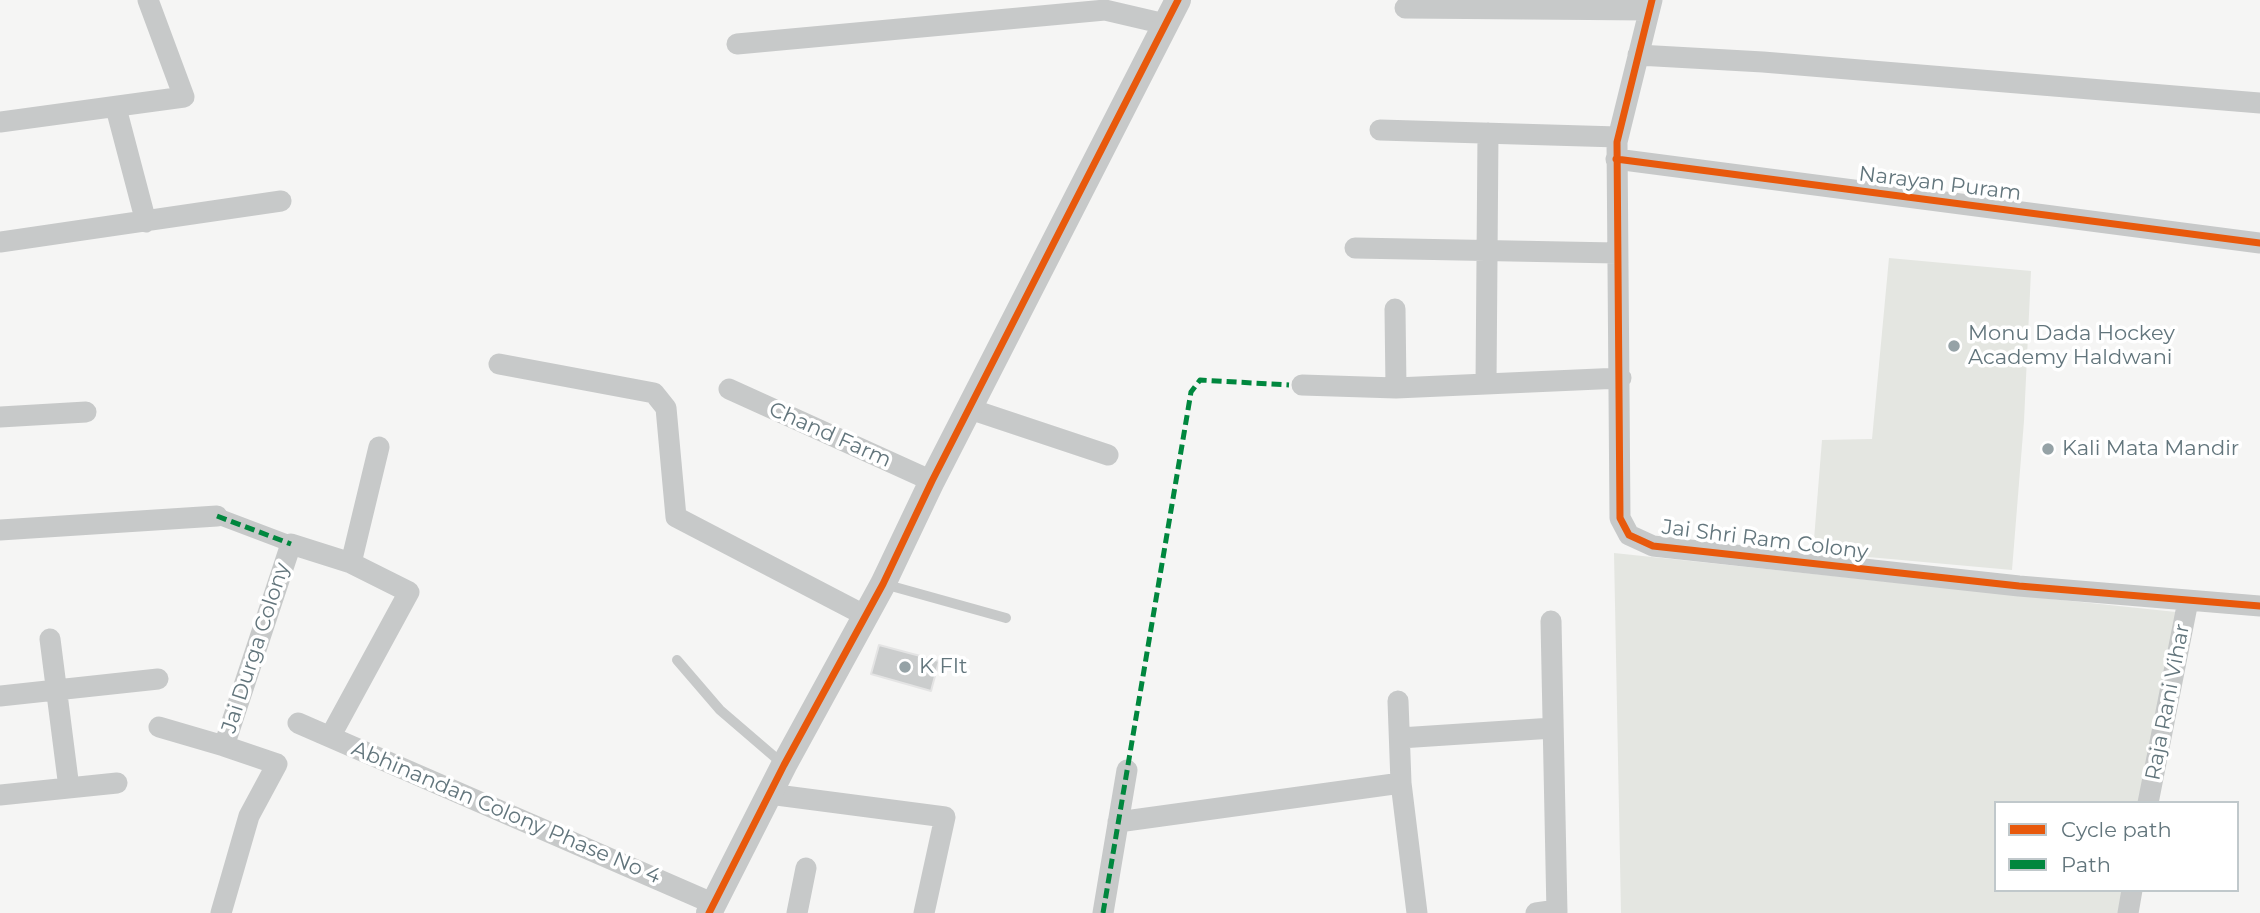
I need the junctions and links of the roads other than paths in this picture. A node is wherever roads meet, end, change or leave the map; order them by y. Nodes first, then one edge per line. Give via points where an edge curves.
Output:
1 (148, 0) edge
2 (1178, 0) edge
3 (1650, 5) edge
4 (1405, 8) dead end
5 (1166, 24) junction
6 (737, 44) dead end
7 (1638, 55) junction
8 (2260, 103) edge
9 (116, 108) junction
10 (0, 122) edge
11 (1380, 130) dead end
12 (1488, 133) junction
13 (1618, 137) junction
14 (1616, 159) junction
15 (281, 201) dead end
16 (146, 222) junction
17 (0, 242) edge
18 (2260, 243) edge
19 (1355, 248) dead end
20 (1485, 249) junction
21 (1616, 253) junction
22 (1395, 309) dead end
23 (499, 364) dead end
24 (1621, 378) junction
25 (1302, 384) dead end
26 (1486, 384) junction
27 (1396, 388) junction
28 (729, 389) dead end
29 (970, 409) junction
30 (86, 412) dead end
31 (0, 417) edge
32 (379, 447) dead end
33 (1108, 454) dead end
34 (932, 481) junction
35 (217, 516) joint
36 (0, 530) edge
37 (290, 544) junction
38 (351, 563) junction
39 (883, 583) junction
40 (2188, 601) junction
41 (2260, 606) edge
42 (866, 616) junction
43 (1006, 618) dead end
44 (1551, 621) dead end
45 (50, 639) dead end
46 (677, 660) dead end
47 (158, 679) dead end
48 (56, 690) junction
49 (0, 696) edge
50 (1398, 701) dead end
51 (298, 723) dead end
52 (159, 727) dead end
53 (1553, 728) junction
54 (330, 737) junction
55 (1400, 738) junction
56 (224, 746) junction
57 (784, 765) junction
58 (1127, 770) dead end
59 (117, 783) dead end
60 (1401, 783) junction
61 (69, 788) junction
62 (769, 794) junction
63 (0, 795) edge
64 (2148, 801) edge
65 (1118, 822) junction
66 (806, 868) dead end
67 (2132, 892) edge
68 (712, 908) edge
69 (1550, 912) edge
70 (221, 913) edge
71 (797, 913) edge
72 (923, 913) edge
73 (1103, 913) edge
74 (1416, 913) edge
75 (2128, 913) edge

1 - 9 street via 184,97
2 - 5 street
3 - 4 street
3 - 7 street, Jai Shri Ram Colony
5 - 6 street via 1105,10
5 - 29 street
7 - 8 street
7 - 13 street, Jai Shri Ram Colony
9 - 10 street
9 - 16 street
11 - 12 street
12 - 13 street
12 - 20 street
13 - 14 street, Jai Shri Ram Colony
14 - 18 street, Narayan Puram
14 - 21 street, Jai Shri Ram Colony
15 - 16 street
16 - 17 street
19 - 20 street
20 - 21 street
20 - 26 street
21 - 24 street, Jai Shri Ram Colony
22 - 27 street
23 - 42 street via 654,393 666,408 676,517
24 - 26 street
24 - 40 street, Jai Shri Ram Colony via 1620,518 1629,535 1653,546
25 - 27 street
26 - 27 street
28 - 34 street, Chand Farm
29 - 33 street
29 - 34 street
30 - 31 street
32 - 38 street
34 - 39 street
35 - 36 street
35 - 37 street
37 - 38 street
37 - 56 street, Jai Durga Colony
38 - 54 street via 408,592
39 - 42 street
39 - 43 lane
40 - 41 street, Jai Shri Ram Colony
40 - 64 street, Raja Rani Vihar
42 - 57 street
44 - 53 street
45 - 48 street
46 - 57 lane via 720,710
47 - 48 street
48 - 49 street
48 - 61 street
50 - 55 street
51 - 54 street, Abhinandan Colony Phase No 4
52 - 56 street
53 - 55 street
53 - 69 street
54 - 68 street, Abhinandan Colony Phase No 4
55 - 60 street
56 - 70 street, Jai Durga Colony via 277,764 249,816
57 - 62 street
58 - 65 street
59 - 61 street
60 - 65 street
60 - 74 street
61 - 63 street
62 - 68 street
62 - 72 street via 945,817
65 - 73 street
66 - 71 street
67 - 75 street

